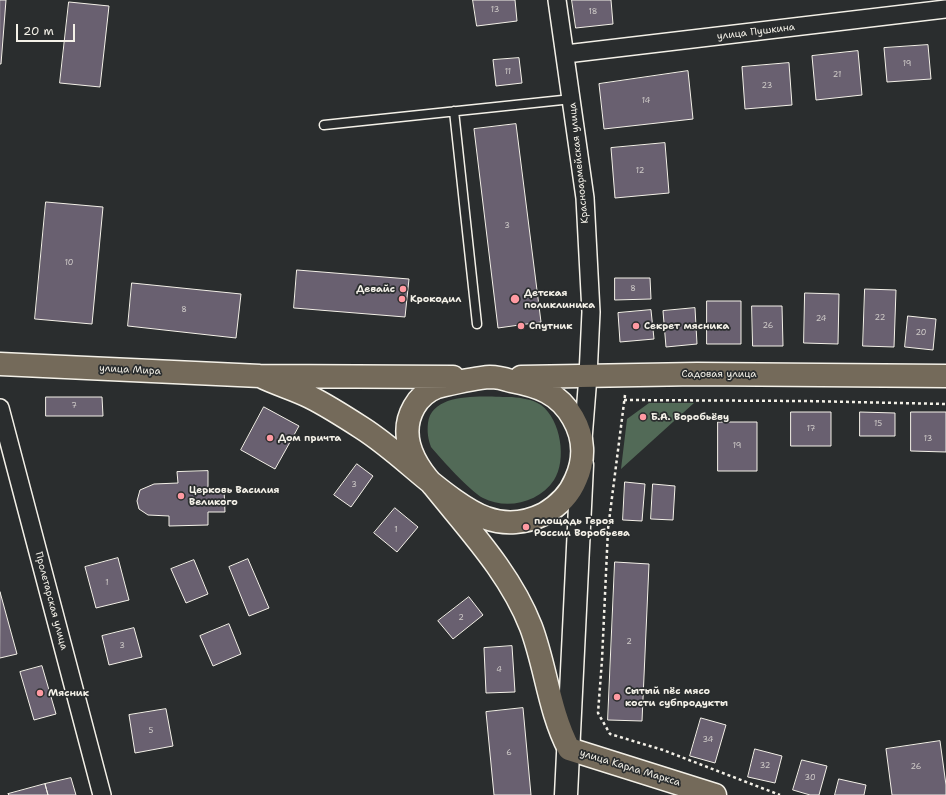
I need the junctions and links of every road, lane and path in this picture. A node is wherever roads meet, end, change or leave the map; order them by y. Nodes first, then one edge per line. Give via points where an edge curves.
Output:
1 (557, 0) edge
2 (946, 9) edge
3 (566, 54) junction
4 (572, 100) junction
5 (454, 111) junction
6 (324, 125) dead end
7 (477, 324) dead end
8 (0, 364) edge
9 (628, 375) junction
10 (260, 376) junction
11 (588, 376) junction
12 (946, 376) edge
13 (492, 377) junction
14 (624, 400) junction
15 (946, 404) edge
16 (0, 408) edge
17 (2, 426) edge
18 (582, 459) junction
19 (433, 485) junction
20 (569, 749) junction
21 (102, 795) edge
22 (566, 795) edge
23 (715, 795) edge
24 (780, 795) edge

1 - 3 street, Красноармейская улица
2 - 3 street, улица Пушкина
3 - 4 street, Красноармейская улица
4 - 5 lane
4 - 11 street, Красноармейская улица via 585,198 590,312
5 - 6 lane
5 - 7 lane
8 - 10 main road, улица Мира
9 - 11 main road, Садовая улица
9 - 12 main road, Садовая улица
9 - 14 path
10 - 13 main road, улица Мира
10 - 19 main road, улица Мира via 310,397 344,416 383,443
11 - 13 main road, Садовая улица
11 - 18 street, Красноармейская улица
13 - 18 main road via 533,385 559,400 577,425 582,442
13 - 19 main road via 431,390 413,409 408,423 409,444 420,468
14 - 15 path
14 - 24 path via 608,529 598,713 610,734 663,750
16 - 17 street, Пролетарская улица
17 - 21 street, Пролетарская улица
18 - 19 main road via 572,487 558,504 540,516 520,522 498,522 484,518 471,512
18 - 20 main road
19 - 20 main road via 497,565 521,604 537,645 560,733
20 - 22 main road
20 - 23 main road, улица Карла Маркса

